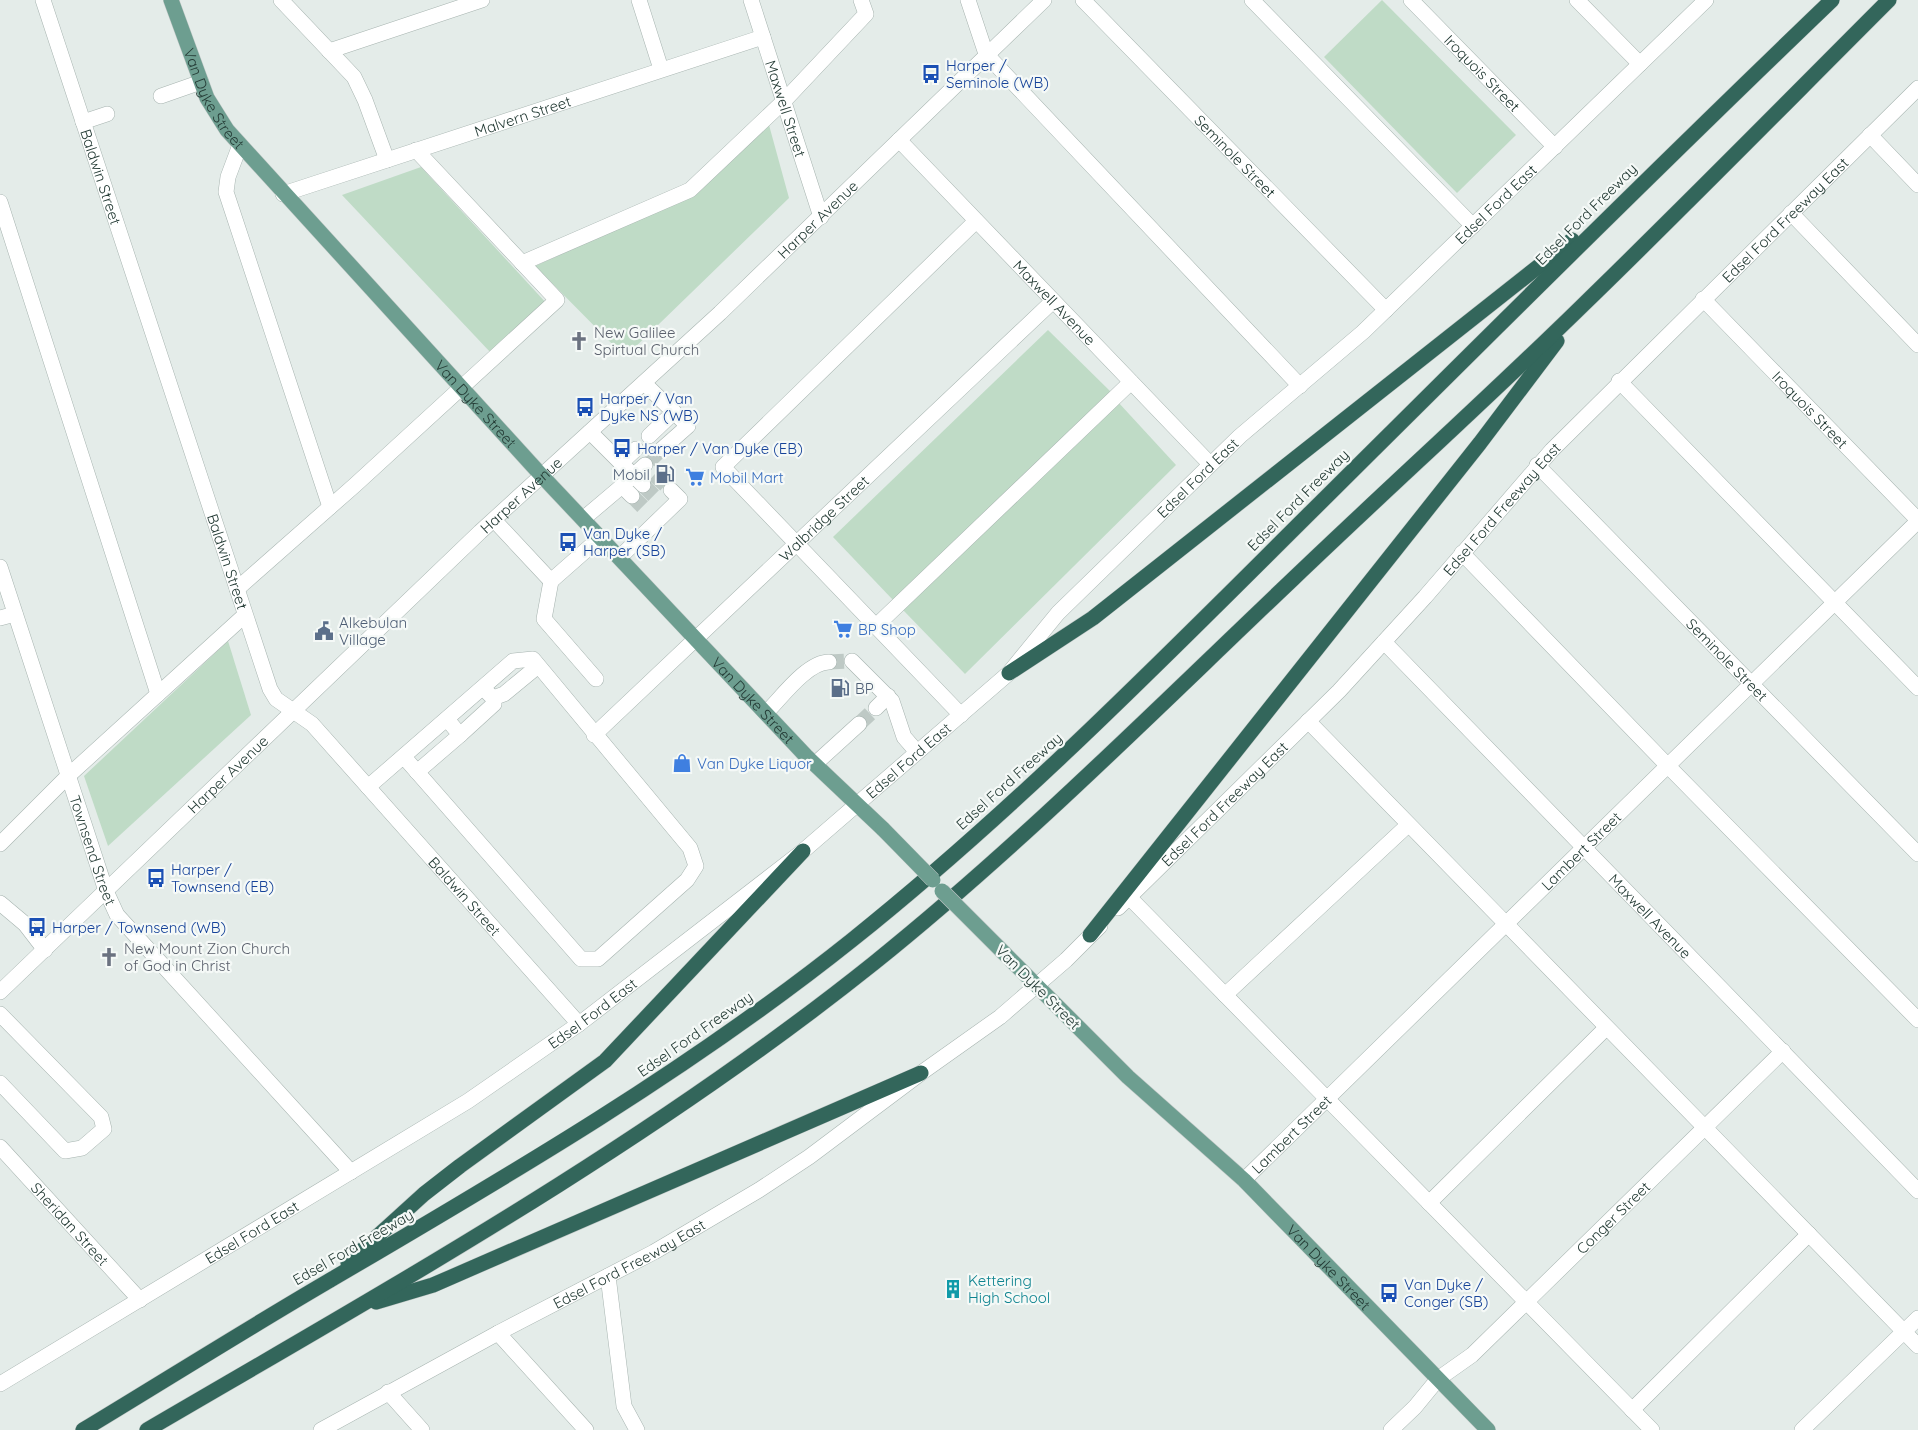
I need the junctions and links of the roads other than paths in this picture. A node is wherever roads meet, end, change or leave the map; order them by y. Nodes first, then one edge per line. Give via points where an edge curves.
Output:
1 (43, 0) edge
2 (171, 0) edge
3 (281, 0) edge
4 (482, 0) edge
5 (639, 0) edge
6 (751, 0) edge
7 (861, 0) edge
8 (968, 0) edge
9 (1044, 0) edge
10 (1084, 0) edge
11 (1252, 0) edge
12 (1411, 0) edge
13 (1577, 0) edge
14 (1706, 0) edge
15 (1832, 0) edge
16 (1889, 0) edge
17 (763, 37) junction
18 (329, 51) junction
19 (986, 54) junction
20 (1640, 64) junction
21 (661, 69) junction
22 (201, 82) junction
23 (1918, 88) edge
24 (161, 96) dead end
25 (784, 101) junction
26 (106, 114) dead end
27 (83, 122) junction
28 (1870, 136) junction
29 (899, 140) junction
30 (240, 145) junction
31 (1555, 147) junction
32 (416, 150) junction
33 (387, 160) junction
34 (1918, 185) edge
35 (283, 194) junction
36 (1630, 194) junction
37 (0, 202) edge
38 (1791, 213) junction
39 (821, 217) junction
40 (976, 221) junction
41 (1473, 226) junction
42 (522, 263) junction
43 (1702, 299) junction
44 (1053, 301) junction
45 (1584, 304) junction
46 (1386, 310) junction
47 (1918, 345) edge
48 (1619, 381) junction
49 (1131, 382) junction
50 (644, 383) junction
51 (1300, 386) junction
52 (461, 388) junction
53 (674, 412) junction
54 (590, 432) junction
55 (649, 436) tunnel mouth
56 (636, 449) tunnel mouth
57 (662, 450) tunnel mouth
58 (621, 463) junction
59 (1210, 464) junction
60 (1537, 465) junction
61 (649, 467) tunnel mouth
62 (542, 476) junction
63 (638, 481) junction
64 (671, 490) dead end
65 (330, 507) junction
66 (583, 519) junction
67 (494, 520) junction
68 (1918, 521) edge
69 (600, 537) junction
70 (798, 543) junction
71 (1462, 553) junction
72 (620, 557) junction
73 (0, 567) edge
74 (551, 581) junction
75 (237, 589) junction
76 (1834, 602) junction
77 (15, 614) junction
78 (245, 615) junction
79 (0, 618) edge
80 (876, 626) junction
81 (696, 639) junction
82 (1384, 642) junction
83 (852, 661) dead end
84 (829, 662) tunnel mouth
85 (1009, 673) junction
86 (596, 679) dead end
87 (1750, 684) junction
88 (1918, 688) edge
89 (488, 693) junction
90 (158, 694) junction
91 (888, 696) junction
92 (876, 708) tunnel mouth
93 (294, 711) junction
94 (766, 713) junction
95 (961, 715) junction
96 (447, 719) junction
97 (1308, 721) junction
98 (859, 724) tunnel mouth
99 (460, 735) junction
100 (594, 735) junction
101 (917, 752) junction
102 (404, 757) junction
103 (815, 764) junction
104 (1667, 765) junction
105 (417, 772) junction
106 (68, 776) junction
107 (368, 787) junction
108 (857, 804) junction
109 (1408, 825) junction
110 (0, 844) edge
111 (1583, 847) junction
112 (803, 851) junction
113 (1918, 854) edge
114 (106, 891) junction
115 (1129, 897) junction
116 (0, 903) edge
117 (1504, 925) junction
118 (1090, 935) junction
119 (45, 950) junction
120 (1038, 985) junction
121 (0, 992) edge
122 (1225, 996) junction
123 (0, 1014) edge
124 (1918, 1020) edge
125 (578, 1024) junction
126 (1606, 1028) junction
127 (1782, 1051) junction
128 (921, 1073) junction
129 (0, 1083) edge
130 (1326, 1099) junction
131 (1704, 1128) junction
132 (0, 1147) edge
133 (351, 1172) junction
134 (1244, 1180) junction
135 (1918, 1191) edge
136 (1429, 1203) junction
137 (1809, 1234) junction
138 (608, 1276) junction
139 (325, 1283) junction
140 (140, 1300) junction
141 (1526, 1302) junction
142 (353, 1309) junction
143 (1918, 1318) edge
144 (1904, 1332) junction
145 (498, 1333) junction
146 (1918, 1346) edge
147 (1438, 1379) junction
148 (0, 1384) edge
149 (388, 1392) junction
150 (1632, 1410) junction
151 (83, 1430) edge
152 (147, 1430) edge
153 (321, 1430) edge
154 (422, 1430) edge
155 (586, 1430) edge
156 (637, 1430) edge
157 (1391, 1430) edge
158 (1488, 1430) edge
159 (1652, 1430) edge
160 (1802, 1430) edge

1 - 27 street, Baldwin Street
2 - 22 main road, Van Dyke Street
3 - 18 street
4 - 18 street
5 - 21 street
6 - 17 street, Maxwell Street
7 - 25 street via 866,14
8 - 19 street
9 - 19 street, Harper Avenue
10 - 46 street, Seminole Street
11 - 41 street
12 - 31 street, Iroquois Street
13 - 20 street
14 - 20 street, Edsel Ford East
15 - 36 highway, Edsel Ford Freeway
16 - 45 highway
17 - 21 street, Malvern Street
17 - 25 street, Maxwell Street
18 - 33 street via 354,77
19 - 29 street, Harper Avenue
19 - 51 street
20 - 31 street, Edsel Ford East
21 - 32 street, Malvern Street
22 - 24 street
22 - 30 main road, Van Dyke Street via 216,115
23 - 28 street, Edsel Ford Freeway East
25 - 39 street, Maxwell Street
25 - 42 street via 690,190
26 - 27 street
27 - 75 street, Baldwin Street
28 - 34 street
28 - 38 street, Edsel Ford Freeway East
29 - 39 street, Harper Avenue
29 - 40 street, Maxwell Avenue
30 - 35 main road, Van Dyke Street
30 - 65 street via 226,192
31 - 41 street, Edsel Ford East
32 - 33 street, Malvern Street
32 - 42 street
33 - 35 street, Malvern Street
35 - 52 main road, Van Dyke Street
36 - 85 highway via 1093,618
36 - 139 highway, Edsel Ford Freeway via 1140,682 1006,810 856,938 647,1089 451,1211
37 - 90 street
38 - 43 street, Edsel Ford Freeway East
38 - 47 street
39 - 50 street, Harper Avenue
40 - 44 street, Maxwell Avenue
40 - 70 street via 723,467
41 - 46 street, Edsel Ford East
42 - 52 street via 557,300
43 - 48 street, Edsel Ford Freeway East
43 - 68 street, Iroquois Street
44 - 49 street, Maxwell Avenue
44 - 70 street, Walbridge Street
45 - 118 highway via 1480,443
45 - 142 highway via 1019,839 875,962 777,1037 663,1116 517,1211
46 - 51 street, Edsel Ford East
48 - 60 street, Edsel Ford Freeway East
48 - 76 street
49 - 59 street, Maxwell Avenue
49 - 80 street
50 - 53 street
50 - 54 street, Harper Avenue
51 - 59 street, Edsel Ford East
52 - 62 main road, Van Dyke Street
52 - 65 street
53 - 55 street
53 - 57 street via 688,426
54 - 58 street
54 - 62 street, Harper Avenue
56 - 58 street
58 - 63 street
59 - 85 street, Edsel Ford East via 1058,613
60 - 71 street, Edsel Ford Freeway East
60 - 87 street, Seminole Street
61 - 63 street
62 - 66 main road, Van Dyke Street
62 - 67 street, Harper Avenue
63 - 66 street
64 - 72 street via 680,499 664,506 652,517
65 - 75 street
66 - 69 main road, Van Dyke Street
67 - 74 street
67 - 93 street, Harper Avenue
68 - 76 street, Lambert Street
69 - 72 main road, Van Dyke Street
69 - 74 street
70 - 80 street
70 - 81 street, Walbridge Street
71 - 82 street, Edsel Ford Freeway East
71 - 104 street
72 - 81 main road, Van Dyke Street
73 - 77 street, Townsend Street
74 - 86 street via 544,619
75 - 78 street, Baldwin Street
76 - 87 street, Lambert Street
76 - 88 street
77 - 79 street
77 - 106 street, Townsend Street
78 - 90 street
78 - 93 street, Baldwin Street via 270,688 276,699
80 - 95 street
81 - 94 main road, Van Dyke Street
81 - 100 street, Walbridge Street
82 - 97 street, Edsel Ford Freeway East
82 - 111 street, Maxwell Avenue
83 - 91 street
84 - 94 street via 812,667
85 - 95 street, Edsel Ford East
87 - 104 street, Lambert Street
87 - 113 street, Seminole Street
89 - 96 street
89 - 99 street via 494,704
89 - 100 street via 513,661 533,659
90 - 106 street
91 - 92 street
91 - 101 street via 904,737
93 - 107 street, Baldwin Street via 312,724
93 - 114 street, Harper Avenue
94 - 103 main road, Van Dyke Street
95 - 101 street, Edsel Ford East
96 - 99 street
96 - 102 street
97 - 109 street
97 - 115 street, Edsel Ford Freeway East
98 - 103 street
99 - 105 street
100 - 105 street via 690,848 696,866 687,880 598,959 581,959
101 - 108 street, Edsel Ford East
102 - 105 street
102 - 107 street
103 - 108 main road, Van Dyke Street
104 - 111 street, Lambert Street
104 - 124 street
106 - 110 street
106 - 114 street, Townsend Street
107 - 125 street, Baldwin Street
108 - 112 street, Edsel Ford East
108 - 120 main road, Van Dyke Street, bridge
109 - 117 street
109 - 122 street
111 - 117 street, Lambert Street
111 - 127 street, Maxwell Avenue
112 - 125 street, Edsel Ford East
112 - 139 highway via 605,1061 424,1194
114 - 119 street, Harper Avenue
114 - 133 street, Townsend Street via 117,915
115 - 118 street, Edsel Ford Freeway East
115 - 122 street
116 - 119 street via 25,924
117 - 126 street
117 - 130 street, Lambert Street
118 - 120 street, Edsel Ford Freeway East
119 - 121 street, Harper Avenue
120 - 128 street, Edsel Ford Freeway East via 1000,1017
120 - 134 main road, Van Dyke Street via 1128,1077
122 - 130 street
123 - 129 street via 101,1117 104,1129 82,1148 66,1151
125 - 133 street, Edsel Ford East via 468,1101
126 - 131 street
126 - 136 street
127 - 131 street, Conger Street
127 - 135 street, Maxwell Avenue
128 - 138 street, Edsel Ford Freeway East via 809,1157 759,1190
128 - 142 highway via 433,1285
130 - 134 street, Lambert Street
130 - 136 street
131 - 137 street
131 - 141 street, Conger Street
132 - 140 street, Sheridan Street
133 - 140 street, Edsel Ford East
134 - 147 main road, Van Dyke Street
136 - 141 street
137 - 144 street
137 - 150 street
138 - 145 street, Edsel Ford Freeway East
138 - 156 street via 624,1406
139 - 151 highway, Edsel Ford Freeway
140 - 148 street, Edsel Ford East
141 - 147 street, Conger Street via 1472,1355
141 - 150 street
142 - 152 highway
143 - 144 street
144 - 146 street
144 - 160 street
145 - 149 street, Edsel Ford Freeway East
145 - 155 street
147 - 157 street, Conger Street via 1416,1407
147 - 158 main road, Van Dyke Street
149 - 153 street, Edsel Ford Freeway East
149 - 154 street
150 - 159 street

